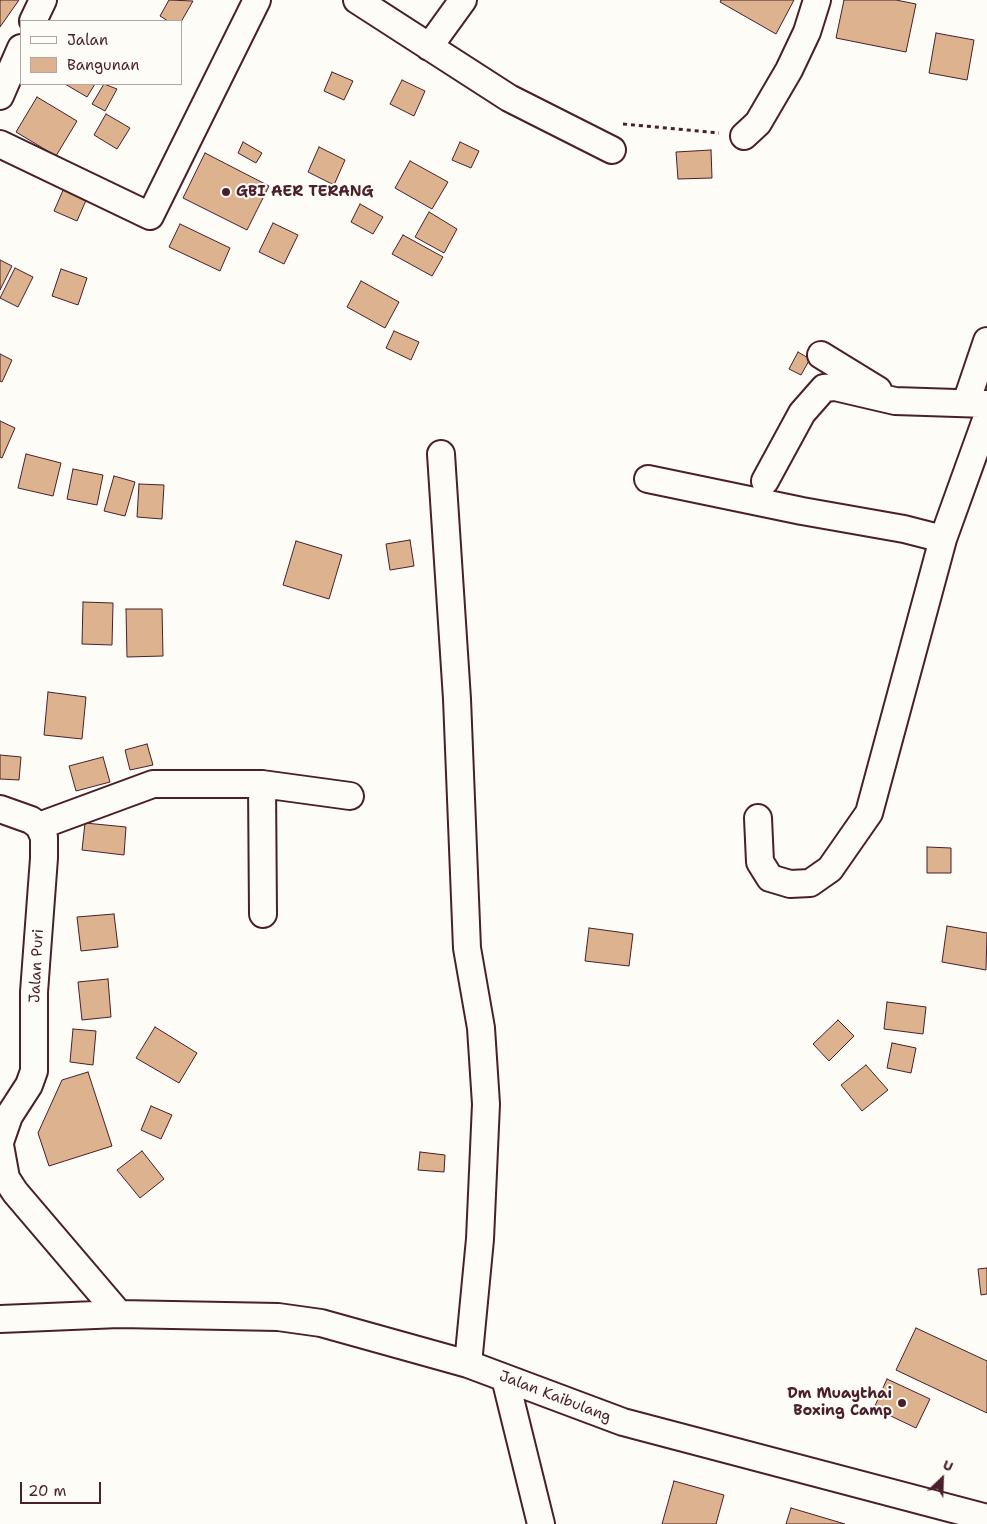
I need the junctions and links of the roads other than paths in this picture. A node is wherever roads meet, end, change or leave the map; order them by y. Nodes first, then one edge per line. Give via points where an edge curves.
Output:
1 (43, 0) edge
2 (258, 0) edge
3 (357, 0) edge
4 (463, 0) edge
5 (817, 0) edge
6 (33, 20) edge
7 (429, 48) junction
8 (20, 50) edge
9 (0, 96) edge
10 (744, 136) road end
11 (0, 144) edge
12 (602, 145) road end
13 (987, 341) edge
14 (821, 355) dead end
15 (895, 401) junction
16 (980, 408) edge
17 (441, 454) dead end
18 (648, 479) dead end
19 (765, 481) dead end
20 (943, 539) junction
21 (262, 784) junction
22 (350, 796) dead end
23 (0, 809) edge
24 (758, 818) dead end
25 (39, 826) junction
26 (263, 914) dead end
27 (0, 1144) edge
28 (118, 1314) junction
29 (0, 1319) edge
30 (468, 1364) junction
31 (505, 1378) junction
32 (987, 1518) edge
33 (541, 1524) edge

1 - 6 street
2 - 11 street via 150,216
3 - 7 street
4 - 7 street
5 - 10 street via 789,70 758,123
7 - 12 street via 509,98
8 - 9 street
13 - 16 street
14 - 15 street
15 - 16 street
15 - 19 street via 835,387 824,388 802,413
16 - 20 street
17 - 30 street via 457,699 467,948 481,1028 486,1104 480,1239
18 - 20 street via 904,528
20 - 24 street via 870,813 830,869 810,883 790,884 770,878 760,862
21 - 22 street
21 - 25 street via 153,784
21 - 26 street
23 - 25 street
25 - 27 street, Jalan Puri via 44,837 44,858 34,992 34,1071 9,1116
27 - 28 street, Jalan Puri via 6,1178 15,1192
28 - 29 street, Jalan Kaibulang
28 - 30 street, Jalan Kaibulang via 278,1317 321,1323
30 - 31 street, Jalan Kaibulang
31 - 32 street, Jalan Kaibulang via 623,1422
31 - 33 street

